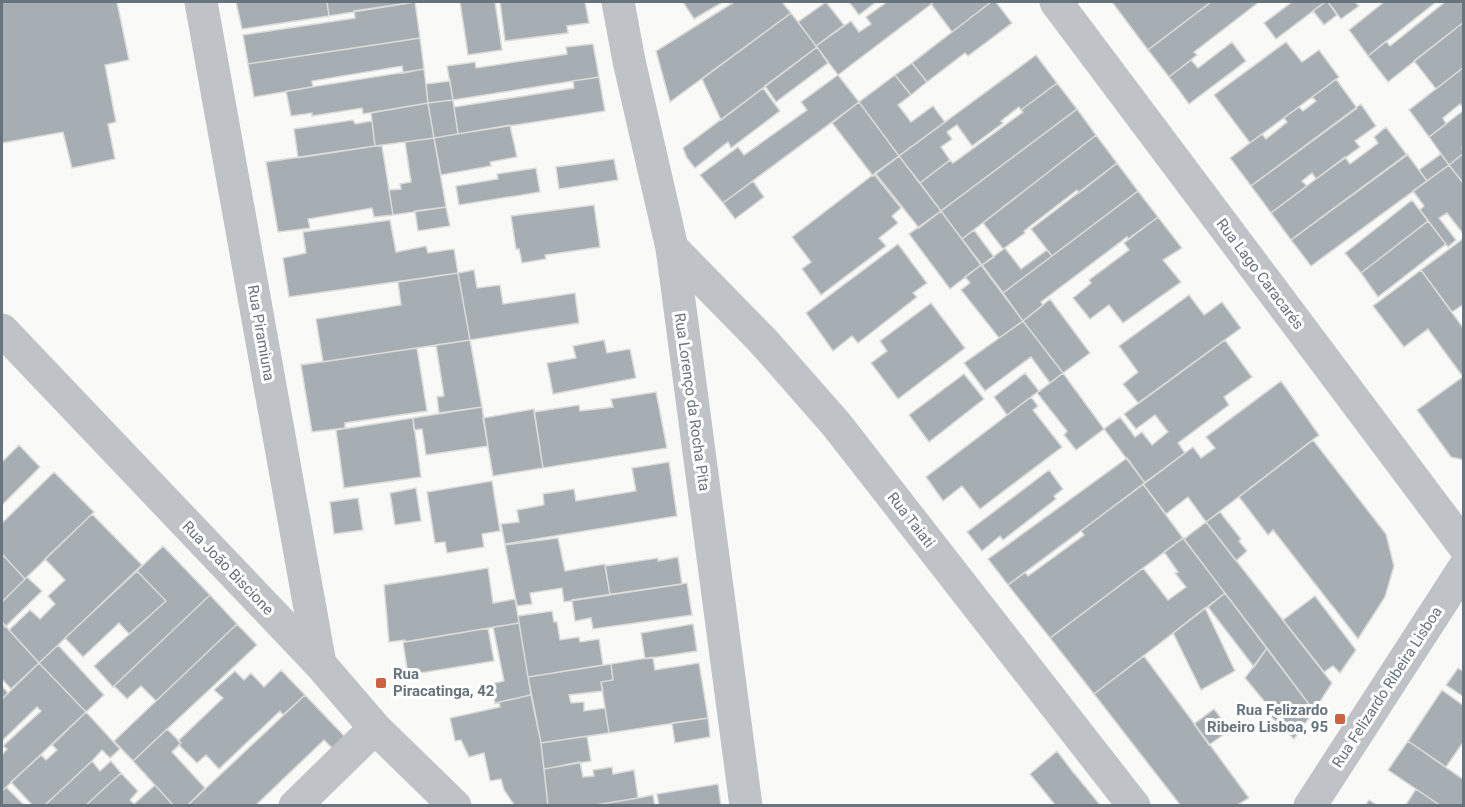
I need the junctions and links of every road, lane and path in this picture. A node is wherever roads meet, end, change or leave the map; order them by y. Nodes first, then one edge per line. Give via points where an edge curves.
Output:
1 (201, 2) edge
2 (618, 2) edge
3 (1056, 2) edge
4 (672, 248) junction
5 (2, 330) edge
6 (1464, 546) edge
7 (1464, 568) edge
8 (320, 664) junction
9 (375, 728) junction
10 (295, 806) edge
11 (455, 806) edge
12 (746, 806) edge
13 (1134, 806) edge
14 (1310, 806) edge

1 - 8 street, Rua Piramiuna
2 - 4 street, Rua Lorenço da Rocha Pita
3 - 6 street, Rua Lago Caracarés
4 - 12 street, Rua Lorenço da Rocha Pita
4 - 13 street, Rua Taiati via 764,341 836,424
5 - 8 street, Rua João Biscione
7 - 14 street, Rua Felizardo Ribeira Lisboa
8 - 9 street, Rua João Biscione
9 - 10 street
9 - 11 street, Rua João Biscione

